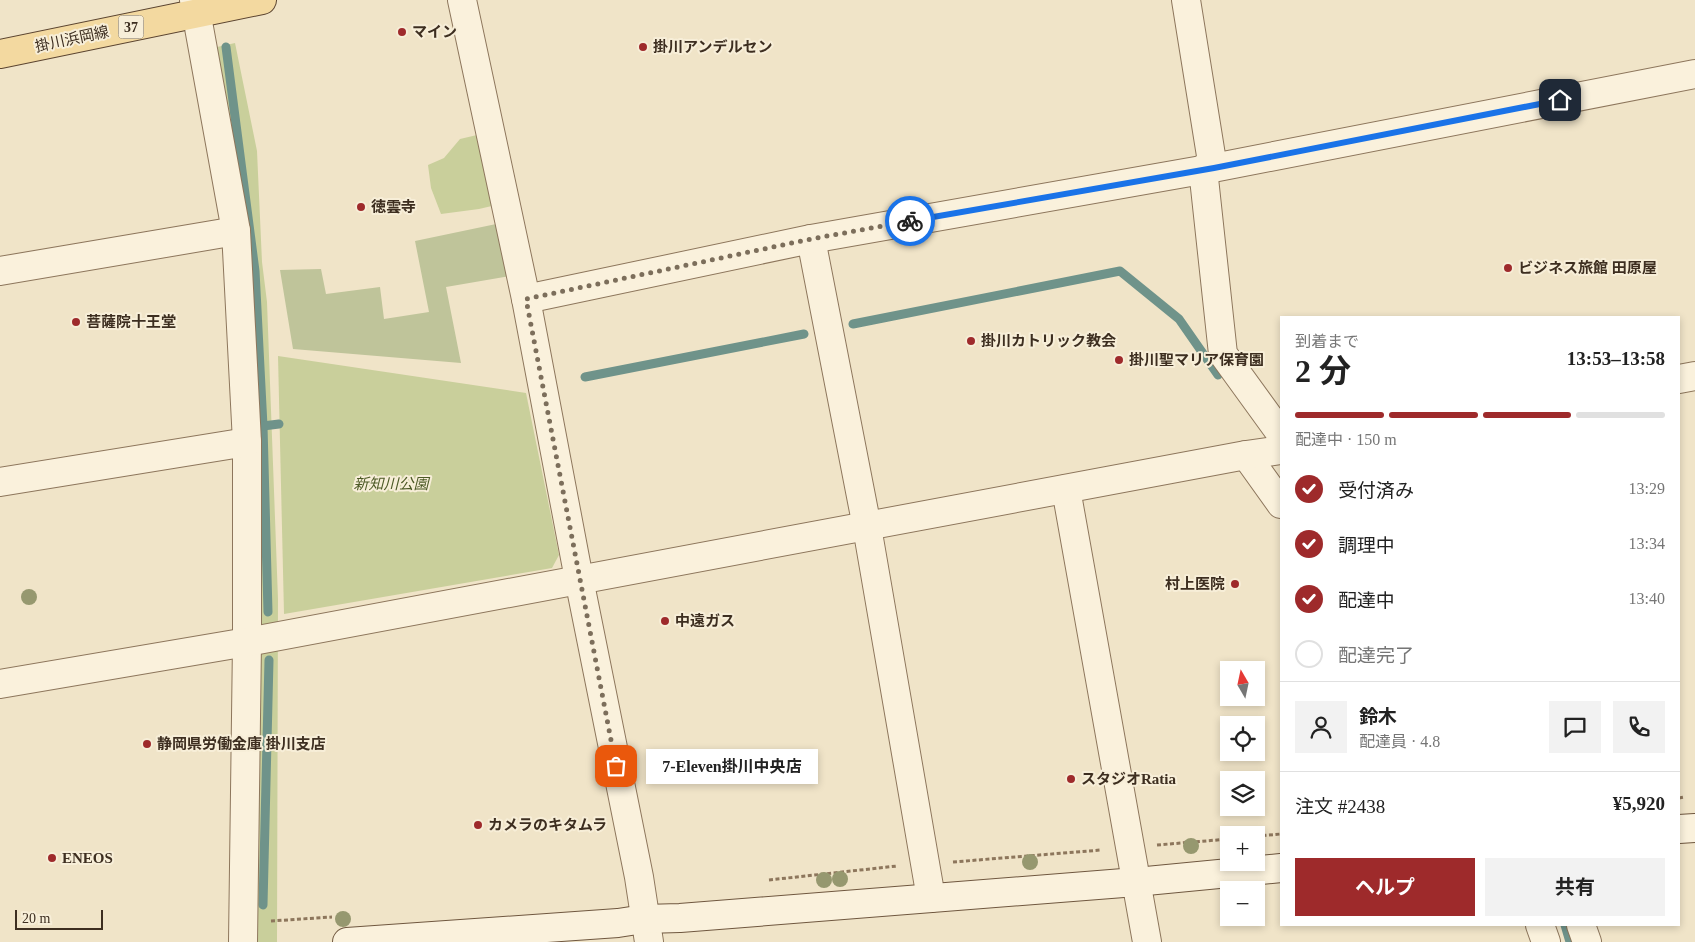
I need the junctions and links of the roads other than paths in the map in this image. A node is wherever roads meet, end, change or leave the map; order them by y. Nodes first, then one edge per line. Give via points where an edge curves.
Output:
1 (262, 0) edge
2 (462, 0) edge
3 (1186, 0) edge
4 (195, 7) edge
5 (0, 54) edge
6 (1695, 74) edge
7 (1208, 168) junction
8 (236, 231) junction
9 (811, 239) junction
10 (0, 271) edge
11 (526, 299) junction
12 (1695, 376) edge
13 (1680, 379) edge
14 (1280, 433) edge
15 (247, 442) junction
16 (1280, 450) edge
17 (1246, 455) junction
18 (0, 482) edge
19 (1066, 489) junction
20 (1280, 503) edge
21 (867, 526) junction
22 (579, 579) junction
23 (247, 642) junction
24 (0, 684) edge
25 (1695, 828) edge
26 (1680, 829) edge
27 (1280, 868) edge
28 (1136, 882) junction
29 (931, 898) junction
30 (1540, 926) edge
31 (1581, 926) edge
32 (646, 931) edge
33 (243, 942) edge
34 (347, 942) edge
35 (1146, 942) edge
36 (1546, 942) edge
37 (1587, 942) edge

1 - 4 main road, 掛川浜岡線 / 37
2 - 11 street
3 - 7 street
4 - 5 main road, 掛川浜岡線 / 37
4 - 8 street
6 - 7 street
7 - 9 street
7 - 14 street via 1223,354
8 - 10 street
8 - 15 street
9 - 11 street
9 - 21 street
11 - 22 street
12 - 13 street
15 - 18 street
15 - 23 street
16 - 17 street
17 - 19 street
17 - 20 street
19 - 21 street
19 - 28 street
21 - 22 street
21 - 29 street
22 - 23 street
22 - 32 street
23 - 24 street
23 - 33 street
25 - 26 street
27 - 28 street
28 - 29 street
28 - 35 street
29 - 32 street via 680,918
30 - 36 street
31 - 37 street
32 - 34 street via 618,924

